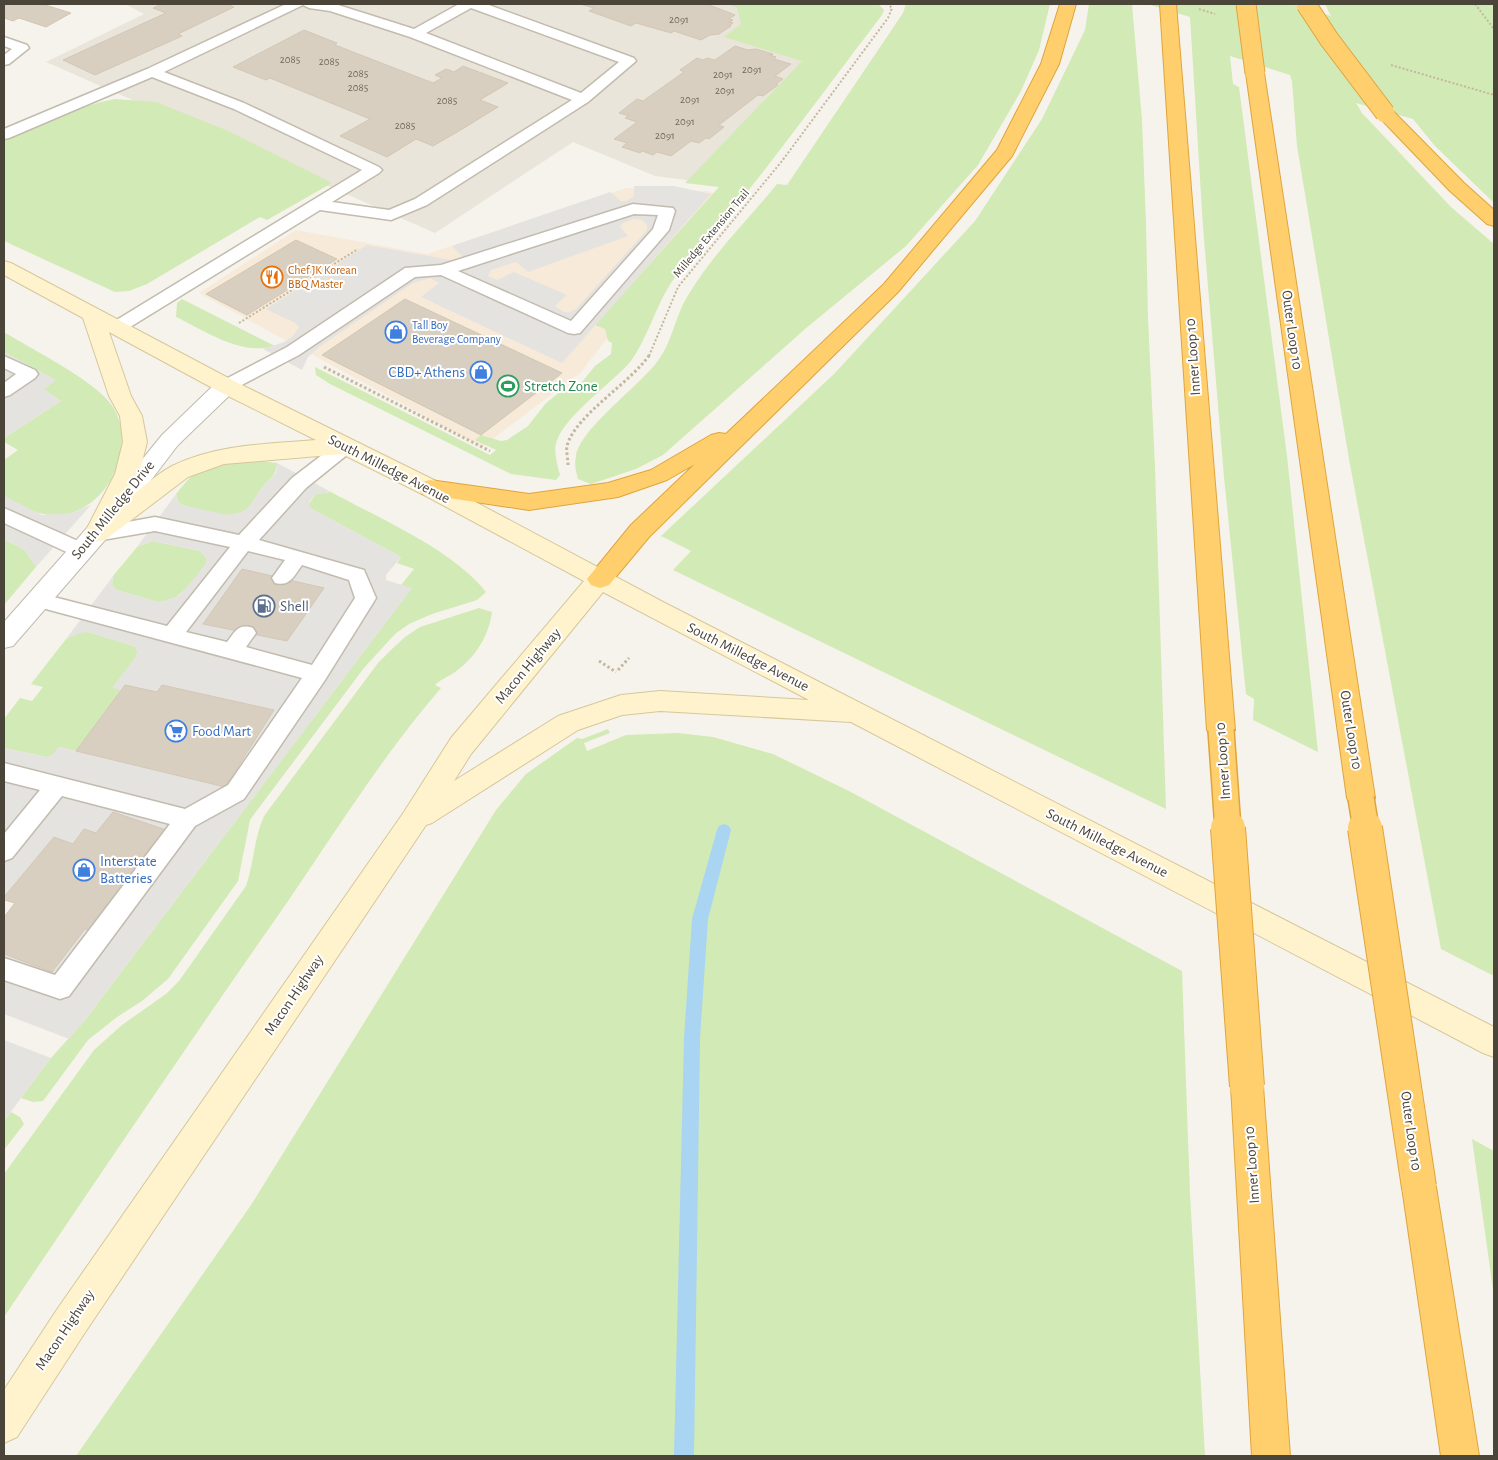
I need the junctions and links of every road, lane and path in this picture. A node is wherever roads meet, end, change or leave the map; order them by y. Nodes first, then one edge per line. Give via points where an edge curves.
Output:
1 (297, 4) edge
2 (309, 4) edge
3 (468, 4) edge
4 (474, 4) edge
5 (888, 4) edge
6 (1168, 4) edge
7 (1246, 4) edge
8 (1306, 4) edge
9 (1475, 4) edge
10 (1066, 10) edge
11 (1494, 29) edge
12 (415, 34) junction
13 (4, 41) edge
14 (4, 61) edge
15 (152, 72) junction
16 (583, 99) junction
17 (4, 135) edge
18 (317, 205) junction
19 (1494, 220) edge
20 (358, 249) dead end
21 (330, 266) junction
22 (4, 267) edge
23 (443, 270) junction
24 (350, 275) dead end
25 (93, 316) junction
26 (239, 323) dead end
27 (116, 328) junction
28 (4, 360) edge
29 (321, 366) dead end
30 (226, 386) junction
31 (4, 391) edge
32 (751, 422) junction
33 (346, 446) junction
34 (490, 451) dead end
35 (568, 470) dead end
36 (430, 488) junction
37 (4, 515) edge
38 (88, 542) junction
39 (243, 544) junction
40 (297, 558) junction
41 (282, 578) dead end
42 (600, 579) junction
43 (38, 600) junction
44 (244, 632) dead end
45 (172, 635) junction
46 (4, 639) edge
47 (232, 650) junction
48 (629, 658) dead end
49 (599, 661) dead end
50 (317, 674) junction
51 (857, 714) junction
52 (4, 772) edge
53 (57, 786) junction
54 (187, 819) junction
55 (414, 820) junction
56 (4, 851) edge
57 (4, 969) edge
58 (1494, 1043) edge
59 (4, 1424) edge
60 (1271, 1456) edge
61 (1460, 1456) edge

1 - 15 lane via 261,18
2 - 12 lane via 332,7
3 - 12 lane
4 - 16 lane via 629,61
5 - 35 path, Milledge Extension Trail via 892,8 888,18 782,161 678,287 649,356 580,423 567,446
6 - 60 highway, Inner Loop 10, bridge
7 - 61 highway, Outer Loop 10, bridge
8 - 19 highway, bridge via 1385,113 1457,188
9 - 11 path
10 - 32 highway via 1050,64 1005,152 891,288
12 - 16 lane
13 - 14 lane via 22,48
15 - 17 lane
15 - 18 lane via 239,106 374,170
16 - 18 lane via 421,202 390,215
18 - 27 lane
20 - 21 path
21 - 24 path
21 - 26 path
22 - 25 main road, South Milledge Avenue
23 - 23 lane via 574,329 661,230 667,211 633,209
23 - 30 lane via 411,272 292,351
25 - 27 main road, South Milledge Avenue
25 - 38 main road via 120,396 131,416 134,442 127,474
27 - 30 main road, South Milledge Avenue
28 - 31 lane via 29,374
29 - 34 path
30 - 33 main road, South Milledge Avenue
30 - 38 street, South Milledge Drive via 170,440
32 - 36 highway via 659,475 610,491 529,502
32 - 42 highway via 640,531
33 - 36 main road, South Milledge Avenue
33 - 38 main road via 221,458 180,472
33 - 39 lane via 299,483
36 - 42 main road, South Milledge Avenue
37 - 38 lane
38 - 39 lane via 155,524
38 - 43 street, South Milledge Drive
39 - 40 lane
39 - 45 lane
40 - 41 lane
40 - 50 lane via 357,575 366,598
42 - 51 main road, South Milledge Avenue
42 - 55 main road, Macon Highway via 461,746
43 - 45 lane
43 - 46 street, South Milledge Drive
44 - 47 lane
45 - 47 lane
47 - 50 lane
48 - 49 path via 616,673
50 - 54 lane via 236,792
51 - 55 main road via 660,701 621,705 568,723
51 - 58 main road, South Milledge Avenue
52 - 53 lane
53 - 54 lane
53 - 56 lane
54 - 57 lane via 60,988
55 - 59 main road, Macon Highway via 71,1320

